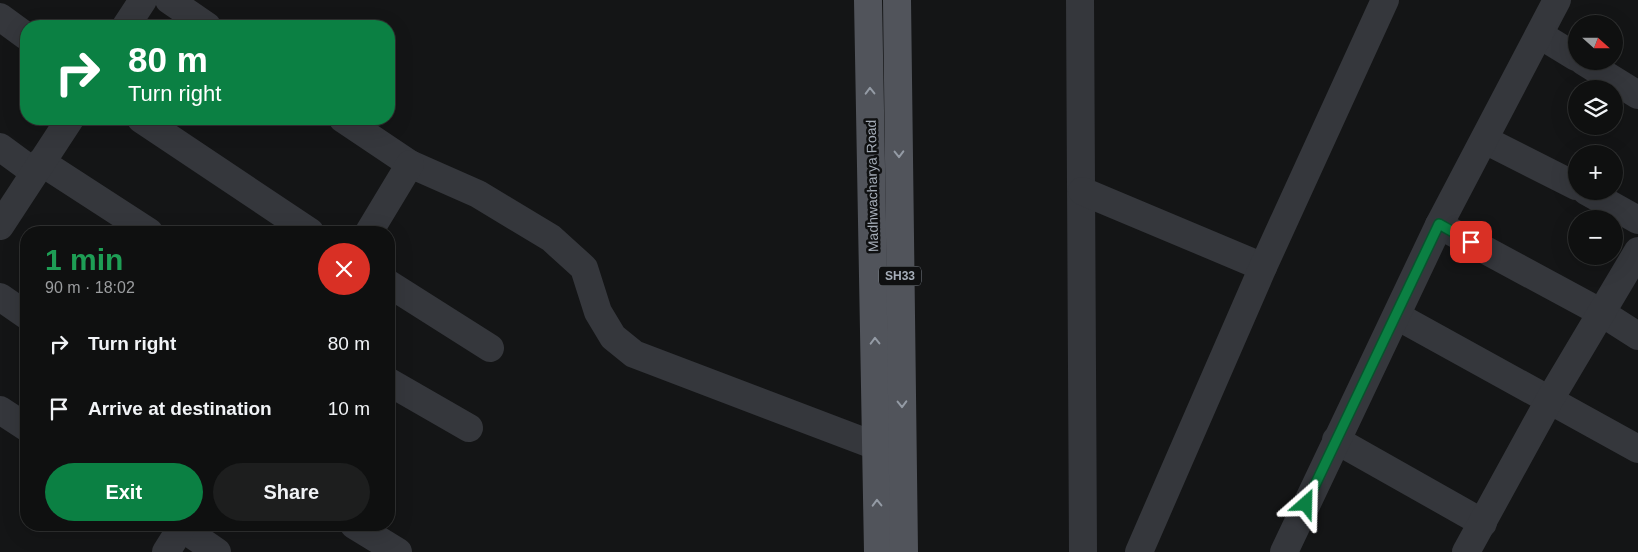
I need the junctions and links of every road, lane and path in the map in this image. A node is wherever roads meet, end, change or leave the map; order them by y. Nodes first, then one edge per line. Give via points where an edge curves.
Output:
1 (143, 0) edge
2 (169, 0) edge
3 (868, 0) edge
4 (897, 0) edge
5 (1080, 0) edge
6 (1385, 0) edge
7 (1557, 0) edge
8 (0, 16) edge
9 (130, 20) edge
10 (198, 20) edge
11 (20, 31) edge
12 (1540, 35) junction
13 (1568, 52) edge
14 (1597, 70) edge
15 (1638, 95) edge
16 (66, 125) edge
17 (150, 125) edge
18 (352, 125) edge
19 (1485, 140) junction
20 (0, 147) edge
21 (410, 164) junction
22 (37, 167) junction
23 (1568, 182) edge
24 (1082, 191) junction
25 (1602, 200) edge
26 (1638, 220) edge
27 (1439, 224) junction
28 (0, 226) edge
29 (139, 226) edge
30 (301, 226) edge
31 (373, 226) edge
32 (1638, 251) edge
33 (1263, 267) junction
34 (395, 288) edge
35 (0, 297) edge
36 (20, 311) edge
37 (1602, 313) junction
38 (1397, 316) junction
39 (1638, 336) edge
40 (490, 348) dead end
41 (395, 385) edge
42 (1550, 399) junction
43 (0, 410) edge
44 (20, 423) edge
45 (470, 428) dead end
46 (1336, 440) junction
47 (876, 446) junction
48 (1638, 448) edge
49 (1483, 523) junction
50 (178, 531) edge
51 (188, 531) edge
52 (364, 531) edge
53 (166, 552) edge
54 (217, 552) edge
55 (398, 552) edge
56 (878, 552) edge
57 (904, 552) edge
58 (1083, 552) edge
59 (1139, 552) edge
60 (1284, 552) edge
61 (1466, 552) edge

1 - 9 street
2 - 10 street
47 -> 3 main road, Madhwacharya Road
4 -> 57 main road, Madhwacharya Road / SH33
5 - 24 street
6 - 33 street
7 - 12 street
8 - 11 street
12 - 13 street
12 - 19 street
14 - 15 street
16 - 22 street
17 - 30 street
18 - 21 street
19 - 23 street
19 - 27 street
20 - 22 street
21 - 31 street
21 - 47 street via 478,194 551,238 584,268 598,312 613,337 634,354
22 - 28 street
22 - 29 street
24 - 33 street
24 - 58 street
25 - 26 street
27 - 37 street
27 - 38 street
32 - 37 street
33 - 59 street
34 - 40 street
35 - 36 street
37 - 39 street
37 - 42 street
38 - 42 street
38 - 46 street
41 - 45 street
42 - 48 street
42 - 49 street
43 - 44 street
46 - 49 street
46 - 60 street
56 -> 47 main road, Madhwacharya Road
49 - 61 street
50 - 53 street
51 - 54 street
52 - 55 street

